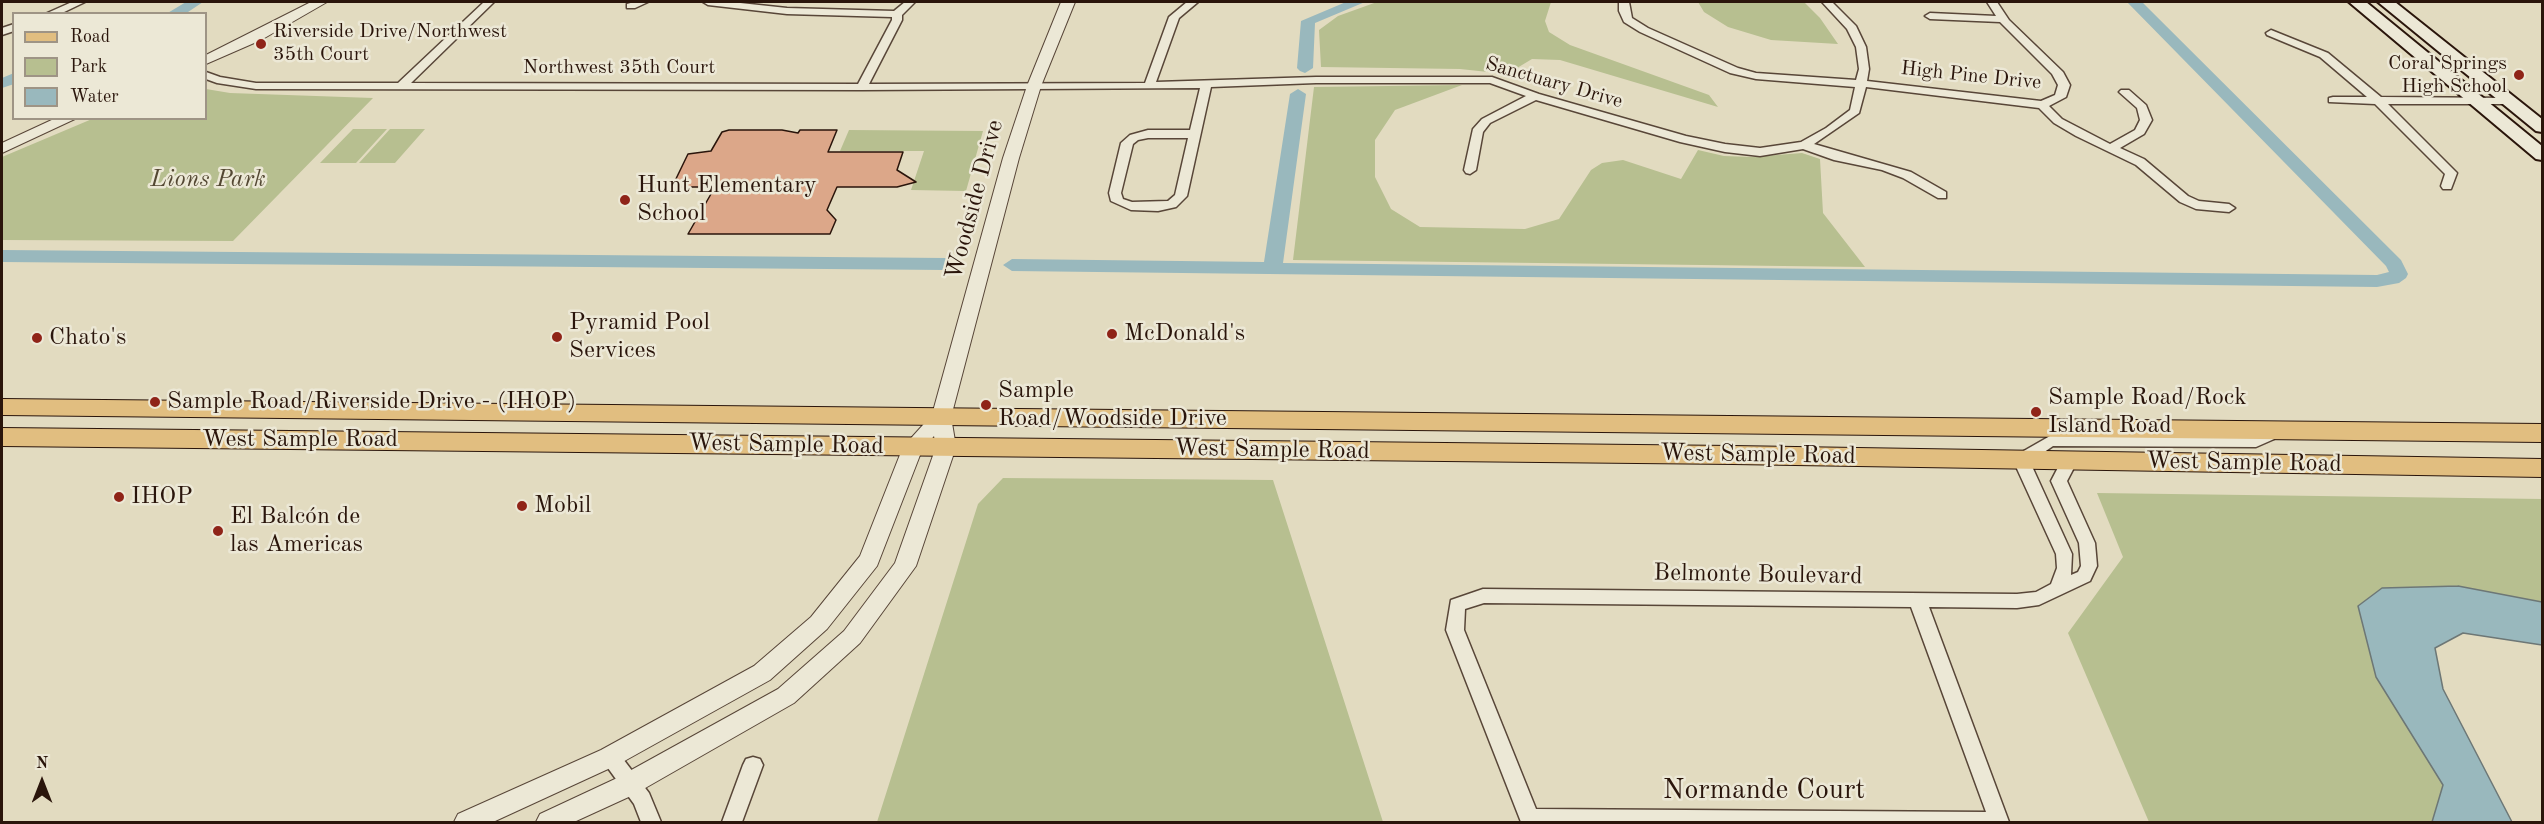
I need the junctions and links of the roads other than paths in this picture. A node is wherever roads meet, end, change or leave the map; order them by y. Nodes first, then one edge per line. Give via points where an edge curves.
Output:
1 (80, 2) edge
2 (294, 2) edge
3 (320, 2) edge
4 (489, 2) edge
5 (643, 2) edge
6 (708, 2) edge
7 (910, 2) edge
8 (1068, 2) edge
9 (1193, 2) edge
10 (1624, 2) edge
11 (1827, 2) edge
12 (1992, 2) edge
13 (2357, 2) edge
14 (2386, 2) edge
15 (755, 5) edge
16 (631, 6) dead end
17 (55, 12) edge
18 (897, 14) junction
19 (1930, 16) dead end
20 (2003, 19) junction
21 (2271, 33) dead end
22 (2410, 46) junction
23 (2442, 46) junction
24 (207, 47) edge
25 (207, 60) edge
26 (207, 75) edge
27 (403, 84) junction
28 (1206, 84) junction
29 (1034, 86) junction
30 (1149, 86) junction
31 (1861, 86) junction
32 (862, 87) junction
33 (2125, 92) dead end
34 (1535, 96) junction
35 (2333, 100) dead end
36 (2378, 100) junction
37 (2477, 101) junction
38 (2510, 101) junction
39 (2042, 105) junction
40 (34, 120) edge
41 (65, 120) edge
42 (2542, 127) edge
43 (2, 134) edge
44 (1195, 134) junction
45 (1804, 145) junction
46 (2, 148) edge
47 (2111, 148) junction
48 (2542, 155) edge
49 (1470, 170) dead end
50 (2447, 186) dead end
51 (1942, 195) dead end
52 (2229, 208) dead end
53 (2, 407) edge
54 (109, 408) junction
55 (296, 410) junction
56 (941, 417) junction
57 (1433, 421) junction
58 (2, 424) edge
59 (2002, 427) junction
60 (2276, 432) junction
61 (2542, 433) edge
62 (2, 437) edge
63 (66, 438) junction
64 (913, 447) junction
65 (946, 447) junction
66 (1295, 450) junction
67 (1733, 455) junction
68 (2021, 460) junction
69 (2070, 460) junction
70 (2542, 468) edge
71 (2058, 590) junction
72 (1918, 601) junction
73 (610, 757) junction
74 (753, 765) dead end
75 (630, 783) junction
76 (1530, 820) edge
77 (467, 822) edge
78 (549, 822) edge
79 (651, 822) edge
80 (732, 822) edge
81 (1999, 822) edge

1 - 17 street
2 - 24 street
3 - 25 street
4 - 27 street
5 - 16 street
6 - 15 street
7 - 18 street
8 - 29 street, Woodside Drive
9 - 30 street via 1174,17
10 - 31 street, High Pine Drive via 1629,20 1644,30 1734,71
11 - 31 street, Sanctuary Drive via 1852,28 1861,47
12 - 20 street, High Pine Drive
13 - 22 main road
14 - 23 main road
15 - 18 street
18 - 32 street
19 - 20 street
20 - 39 street, High Pine Drive via 2057,72 2064,85 2060,97
21 - 36 street via 2324,55
22 - 23 main road
22 - 37 main road
23 - 38 main road
26 - 27 street, Northwest 35th Court via 256,86
27 - 32 street, Northwest 35th Court
28 - 30 street, Sanctuary Drive
28 - 34 street, Sanctuary Drive via 1473,79 1492,80
28 - 44 street
29 - 30 street, Sanctuary Drive
29 - 32 street, Northwest 35th Court
29 - 56 street, Woodside Drive
31 - 39 street, High Pine Drive via 1893,86
31 - 45 street, Sanctuary Drive via 1855,111
33 - 47 street via 2142,107 2146,120 2140,132
34 - 45 street, Sanctuary Drive via 1725,148 1760,152
34 - 49 street via 1486,121 1477,131
35 - 36 street
36 - 37 street
36 - 50 street via 2451,173
37 - 38 street
37 - 48 main road
38 - 42 main road
39 - 47 street via 2065,125
40 - 43 street
41 - 46 street
44 - 44 street via 1181,196 1172,204 1131,206 1117,201 1114,193 1127,143 1148,134
45 - 51 street via 1885,167
47 - 52 street via 2155,172 2184,199 2196,205
53 - 54 main road, West Sample Road
54 - 55 main road, West Sample Road
54 - 58 main road via 64,424
55 - 56 main road, West Sample Road
55 - 63 main road via 251,421 112,423
56 - 57 main road, West Sample Road
56 - 64 street
56 - 65 street
57 - 59 main road, West Sample Road
57 - 66 main road via 1401,438 1317,437
59 - 60 main road, West Sample Road
59 - 67 main road via 1977,444 1780,441
60 - 61 main road, West Sample Road
60 - 68 street via 2256,442 2050,441
62 - 63 main road, West Sample Road
63 - 64 main road, West Sample Road
64 - 65 main road, West Sample Road
64 - 73 street via 869,560 819,623 762,673
65 - 66 main road, West Sample Road
65 - 75 street via 905,566 852,638 786,696
66 - 67 main road, West Sample Road
67 - 68 main road, West Sample Road
68 - 69 main road, West Sample Road
68 - 71 street via 2064,554 2065,568
69 - 70 main road, West Sample Road
69 - 71 street, Belmonte Boulevard via 2059,482 2087,543 2090,566 2084,576
71 - 72 street, Belmonte Boulevard via 2018,602
72 - 76 street, Belmonte Boulevard via 1483,596 1457,605 1455,630
72 - 81 street
73 - 75 street
73 - 77 street
74 - 80 street
75 - 78 street
75 - 79 street
76 - 81 street, Normande Court

